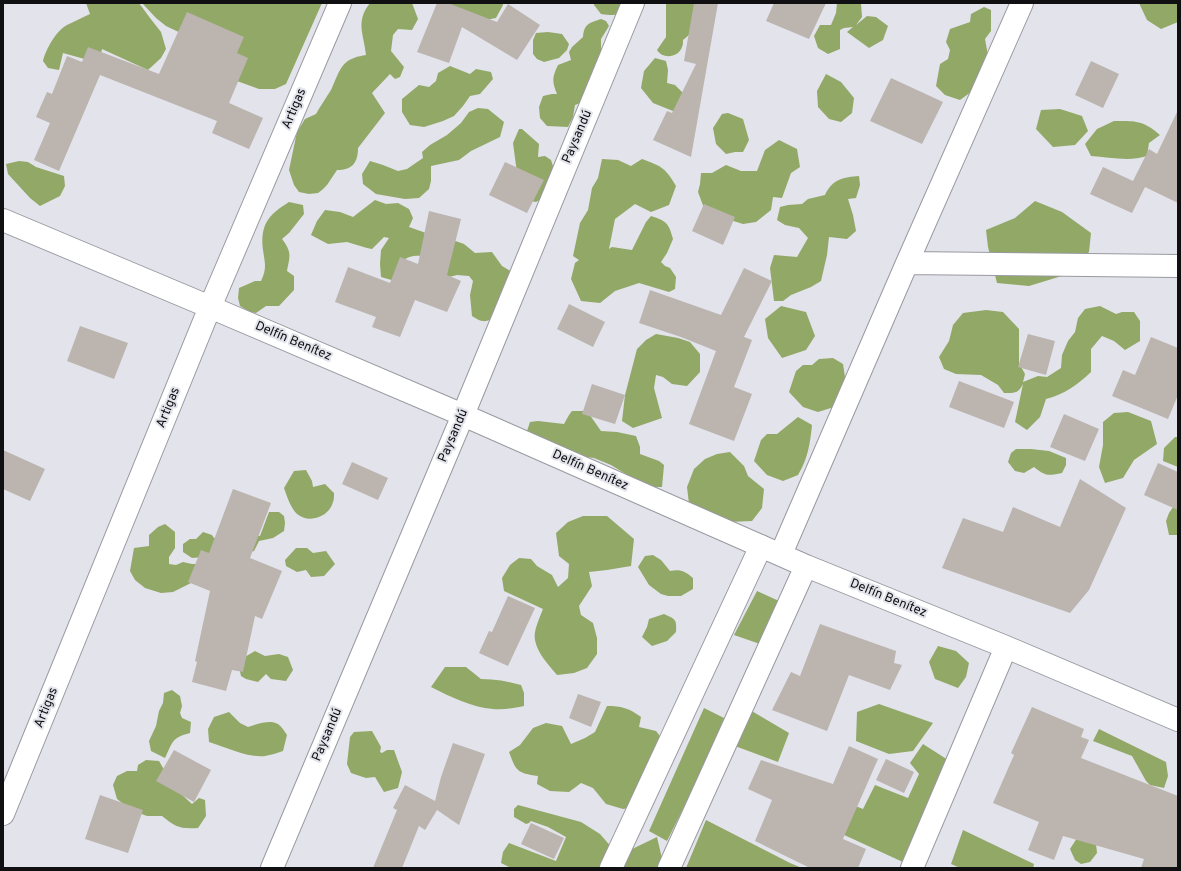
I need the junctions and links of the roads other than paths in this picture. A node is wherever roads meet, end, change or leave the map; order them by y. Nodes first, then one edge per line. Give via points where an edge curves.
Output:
1 (340, 3) edge
2 (634, 3) edge
3 (1022, 3) edge
4 (3, 220) edge
5 (908, 263) junction
6 (1178, 266) edge
7 (210, 307) junction
8 (463, 414) junction
9 (761, 546) junction
10 (782, 554) junction
11 (806, 566) junction
12 (1006, 647) junction
13 (1178, 720) edge
14 (3, 814) edge
15 (272, 868) edge
16 (611, 868) edge
17 (669, 868) edge
18 (912, 868) edge

1 - 7 street, Artigas
2 - 8 street, Paysandú
3 - 5 street
4 - 7 street, Delfín Benítez
5 - 6 street
5 - 10 street
7 - 8 street, Delfín Benítez
7 - 14 street, Artigas
8 - 9 street, Delfín Benítez
8 - 15 street, Paysandú
9 - 10 street, Delfín Benítez
9 - 16 street
10 - 11 street, Delfín Benítez
11 - 12 street, Delfín Benítez
11 - 17 street
12 - 13 street, Delfín Benítez
12 - 18 street

